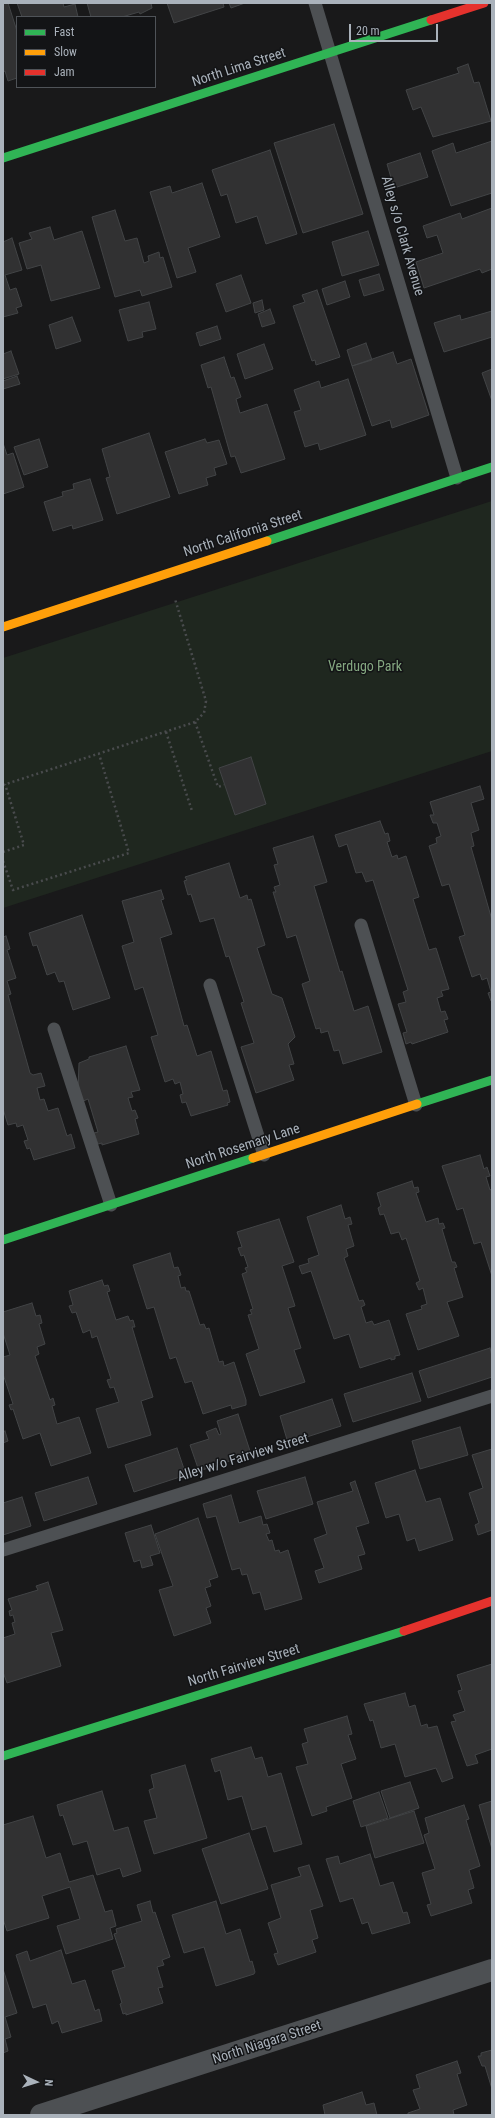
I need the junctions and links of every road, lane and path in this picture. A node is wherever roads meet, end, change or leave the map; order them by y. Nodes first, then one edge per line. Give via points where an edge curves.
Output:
1 (315, 3) edge
2 (484, 3) edge
3 (332, 53) junction
4 (3, 158) edge
5 (492, 467) edge
6 (457, 478) junction
7 (168, 573) junction
8 (3, 627) edge
9 (195, 722) junction
10 (166, 732) junction
11 (99, 754) junction
12 (4, 784) edge
13 (224, 785) dead end
14 (192, 811) dead end
15 (3, 852) edge
16 (3, 861) edge
17 (361, 925) dead end
18 (210, 985) dead end
19 (54, 1029) dead end
20 (492, 1080) edge
21 (416, 1105) junction
22 (264, 1155) junction
23 (111, 1205) junction
24 (3, 1240) edge
25 (492, 1396) edge
26 (3, 1550) edge
27 (492, 1601) edge
28 (3, 1756) edge
29 (492, 1970) edge
30 (41, 2115) edge

1 - 3 lane, Alley s/o Clark Avenue
2 - 3 street, North Lima Street
3 - 4 street, North Lima Street
3 - 6 lane, Alley s/o Clark Avenue
5 - 6 street, North California Street
6 - 7 street, North California Street
7 - 8 street, North California Street
7 - 9 path via 206,701 204,713
9 - 10 path
9 - 13 path via 218,787
10 - 11 path
10 - 14 path
11 - 12 path
11 - 16 path via 129,854 13,890
12 - 15 path via 24,845
17 - 21 lane
18 - 22 lane
19 - 23 lane
20 - 21 street, North Rosemary Lane
21 - 22 street, North Rosemary Lane
22 - 23 street, North Rosemary Lane
23 - 24 street, North Rosemary Lane
25 - 26 lane, Alley w/o Fairview Street
27 - 28 street, North Fairview Street
29 - 30 street, North Niagara Street

